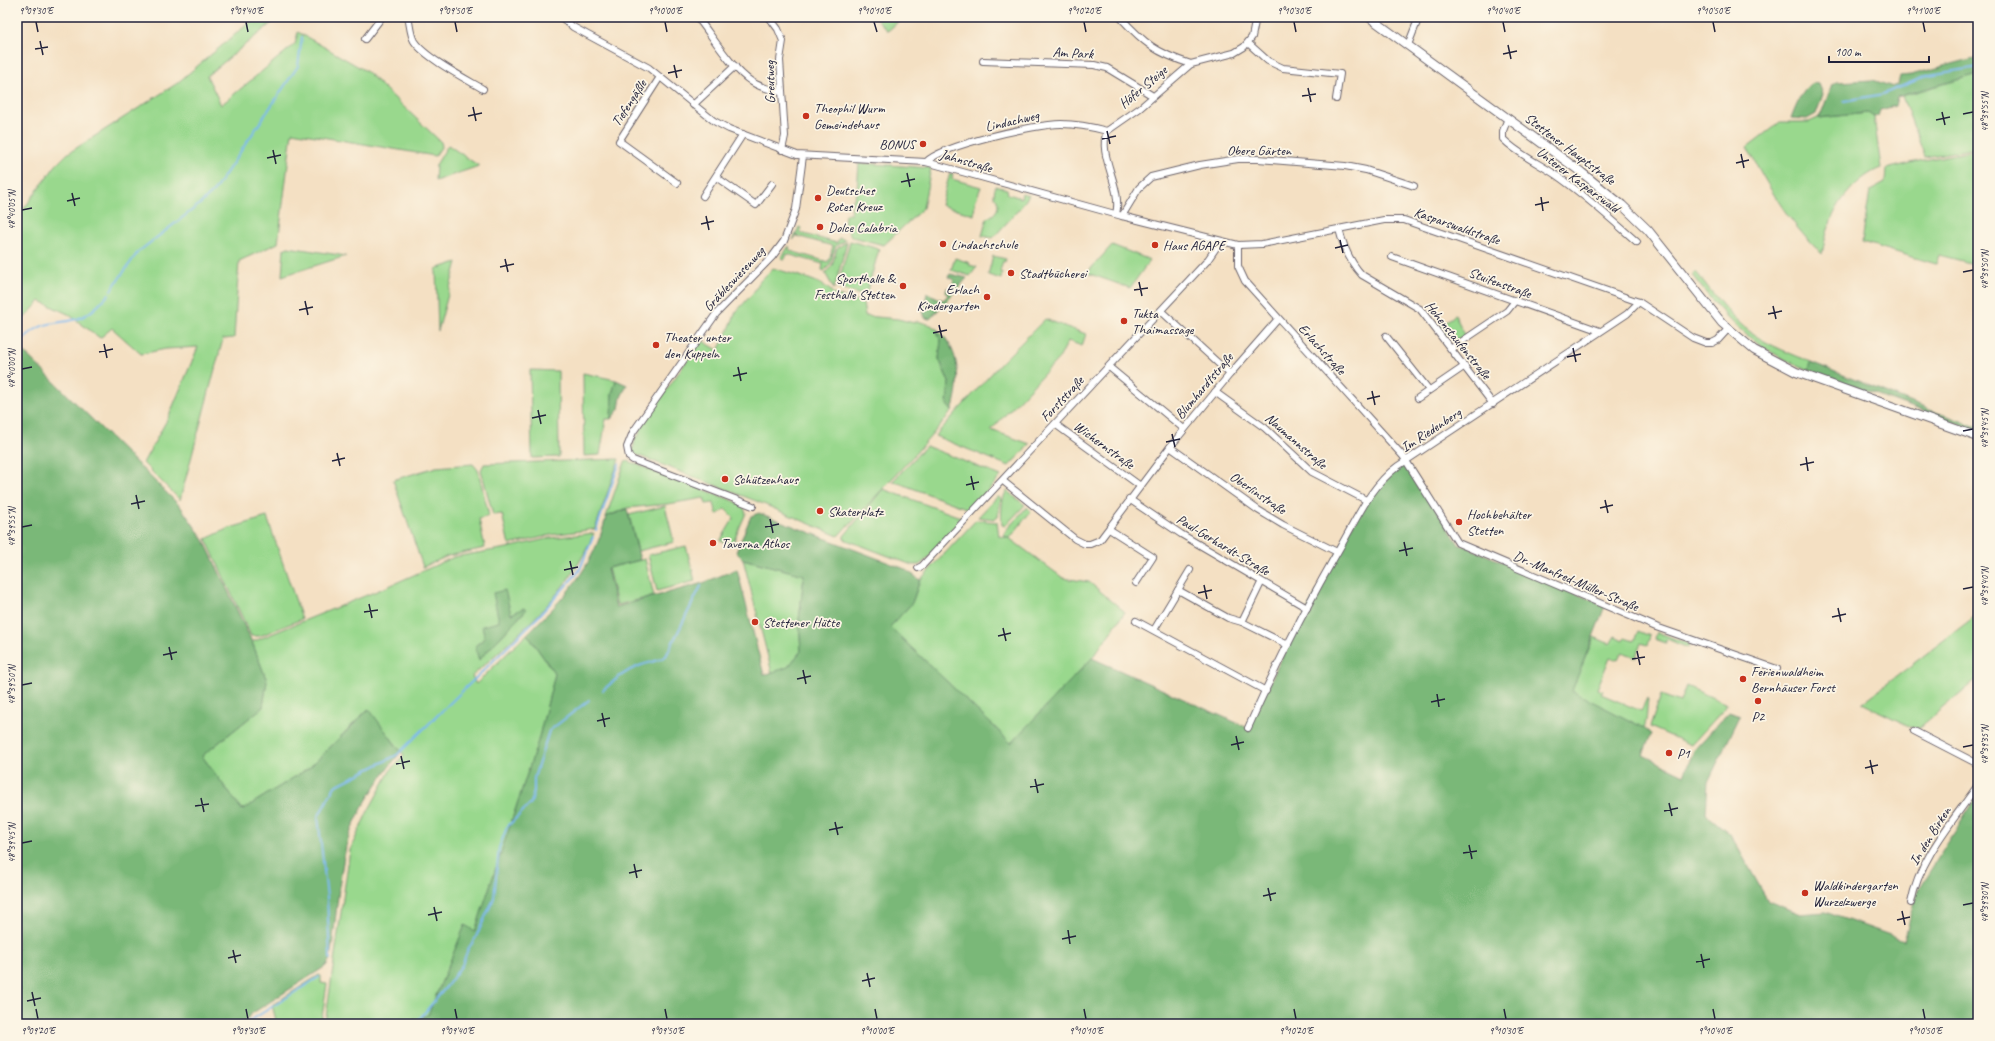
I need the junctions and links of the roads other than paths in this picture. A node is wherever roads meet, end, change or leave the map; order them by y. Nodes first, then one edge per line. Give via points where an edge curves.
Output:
1 (382, 17) edge
2 (408, 17) edge
3 (560, 17) edge
4 (697, 17) edge
5 (769, 17) edge
6 (1120, 17) edge
7 (1256, 17) edge
8 (1369, 17) edge
9 (1419, 17) edge
10 (365, 39) dead end
11 (1248, 43) junction
12 (1408, 45) junction
13 (983, 60) dead end
14 (1190, 64) junction
15 (735, 66) junction
16 (660, 77) junction
17 (483, 89) dead end
18 (781, 92) junction
19 (1153, 96) junction
20 (1336, 99) dead end
21 (693, 105) junction
22 (1508, 118) junction
23 (1107, 131) junction
24 (743, 134) junction
25 (782, 150) junction
26 (803, 156) junction
27 (926, 162) junction
28 (716, 177) junction
29 (677, 184) dead end
30 (772, 184) dead end
31 (1414, 186) dead end
32 (703, 196) dead end
33 (1119, 215) junction
34 (1339, 229) junction
35 (1220, 242) junction
36 (1637, 242) dead end
37 (1238, 245) junction
38 (1392, 257) dead end
39 (1515, 301) junction
40 (1639, 302) junction
41 (1161, 311) junction
42 (1278, 319) junction
43 (1728, 329) junction
44 (1600, 331) junction
45 (1386, 336) dead end
46 (1452, 348) junction
47 (1109, 366) junction
48 (1465, 366) junction
49 (1230, 374) junction
50 (1429, 390) junction
51 (1215, 392) junction
52 (1418, 398) dead end
53 (1493, 404) junction
54 (1055, 424) junction
55 (1184, 429) junction
56 (1978, 437) edge
57 (1170, 447) junction
58 (1405, 461) junction
59 (1003, 481) junction
60 (1139, 485) junction
61 (1129, 499) junction
62 (1366, 500) junction
63 (753, 506) dead end
64 (1108, 529) junction
65 (1337, 552) junction
66 (918, 568) dead end
67 (1190, 570) dead end
68 (1261, 583) junction
69 (1136, 584) dead end
70 (1178, 590) junction
71 (1307, 608) junction
72 (1136, 620) dead end
73 (1242, 622) junction
74 (1154, 630) junction
75 (1288, 645) junction
76 (1777, 669) dead end
77 (1266, 691) junction
78 (1248, 728) dead end
79 (1914, 731) dead end
80 (1978, 764) edge
81 (1978, 785) edge
82 (1910, 903) dead end

1 - 10 street
2 - 17 street via 413,40 417,45
3 - 16 street, Jahnstraße
4 - 15 street
5 - 18 street, Greutweg via 783,41 780,60
6 - 14 street via 1156,51
7 - 11 street
8 - 12 street, Stettener Hauptstraße
9 - 12 street
11 - 14 street, Höfer Steige via 1234,53
11 - 20 street via 1268,61 1283,68 1340,74
12 - 22 street, Stettener Hauptstraße
13 - 19 street, Am Park via 1094,65 1107,68
14 - 19 street, Höfer Steige
15 - 18 street via 752,82
15 - 21 street
16 - 21 street, Jahnstraße
16 - 29 street, Tiefengäßle via 619,142
18 - 25 street, Greutweg via 785,136
19 - 23 street, Höfer Steige
21 - 24 street, Jahnstraße via 714,121
22 - 36 street, Unterer Kasparswald via 1503,139 1512,148 1579,192
22 - 43 street, Stettener Hauptstraße via 1632,214 1668,253
23 - 27 street, Lindachweg via 1073,124 1044,125 938,153
23 - 33 street via 1104,144 1118,199
24 - 25 street, Jahnstraße
24 - 28 street
25 - 26 street, Jahnstraße
26 - 27 street, Jahnstraße
26 - 63 street, Gräbleswiesenweg via 796,209 784,241 772,257 713,318 633,432 627,447 628,457 633,460
27 - 33 street, Jahnstraße
28 - 30 street via 756,205
28 - 32 street
31 - 33 street, Obere Gärten via 1366,170 1345,166 1238,159 1151,177 1139,188
33 - 35 street, Jahnstraße
34 - 37 street, Kasparswaldstraße via 1262,244
34 - 40 street, Kasparswaldstraße via 1390,220 1411,222
34 - 46 street, Hohenstaufenstraße via 1347,255 1362,275 1420,309
35 - 37 street, Jahnstraße
35 - 41 street, Forststraße via 1207,261
37 - 42 street, Erlachstraße via 1237,260 1242,276
38 - 39 street, Stuifenstraße
39 - 44 street, Stuifenstraße
39 - 46 street via 1507,311
40 - 43 street via 1693,338 1706,343 1718,340
40 - 44 street, Im Riedenberg via 1627,314
41 - 47 street, Forststraße
41 - 49 street
42 - 49 street, Blumhardtstraße
42 - 58 street, Erlachstraße via 1392,443
43 - 56 street, Stettener Hauptstraße via 1754,350 1796,372
44 - 53 street, Im Riedenberg
45 - 50 street
46 - 48 street, Hohenstaufenstraße
47 - 54 street, Forststraße
47 - 55 street
48 - 50 street
48 - 53 street, Hohenstaufenstraße
49 - 51 street, Blumhardtstraße
50 - 52 street
51 - 55 street, Blumhardtstraße
51 - 62 street, Naumannstraße via 1265,428 1312,472
53 - 58 street, Im Riedenberg
54 - 59 street, Forststraße
54 - 60 street, Wichernstraße
55 - 57 street, Blumhardtstraße
57 - 60 street, Blumhardtstraße
57 - 65 street, Oberlinstraße via 1264,514
58 - 62 street, Im Riedenberg via 1388,474
58 - 76 street, Dr.-Manfred-Müller-Straße via 1458,543 1656,627
59 - 64 street, Blumhardtstraße via 1080,542 1095,542
59 - 66 street, Forststraße
60 - 61 street, Blumhardtstraße
61 - 64 street, Blumhardtstraße
61 - 68 street, Paul-Gerhardt-Straße
62 - 65 street, Im Riedenberg
64 - 69 street via 1154,557
65 - 71 street, Im Riedenberg
67 - 70 street
68 - 71 street, Paul-Gerhardt-Straße
68 - 73 street
70 - 73 street via 1228,618
70 - 74 street
71 - 75 street, Im Riedenberg
72 - 74 street
73 - 75 street
74 - 77 street
75 - 77 street, Im Riedenberg
77 - 78 street, Im Riedenberg
79 - 80 street
81 - 82 street, In den Birken via 1924,867

